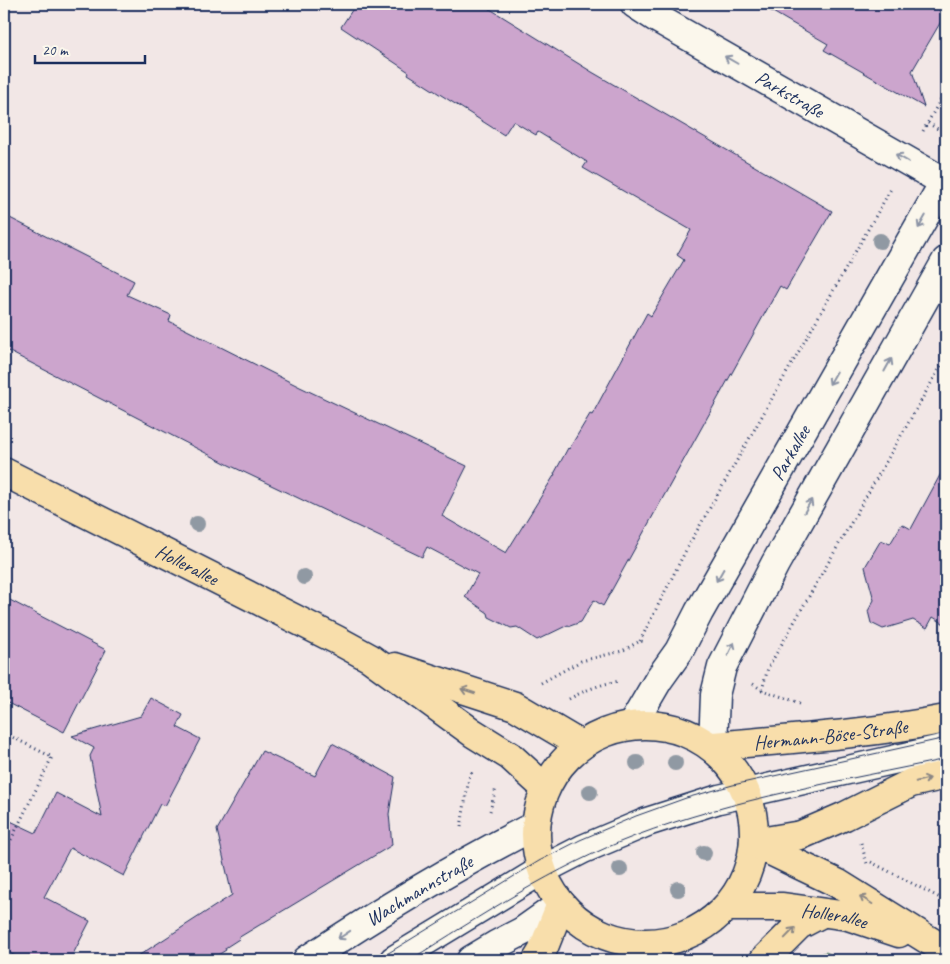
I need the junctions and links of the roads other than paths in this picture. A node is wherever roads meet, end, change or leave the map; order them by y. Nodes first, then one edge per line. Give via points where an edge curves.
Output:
1 (635, 4) edge
2 (946, 181) edge
3 (946, 261) edge
4 (4, 472) edge
5 (370, 658) junction
6 (946, 720) edge
7 (632, 725) junction
8 (849, 735) junction
9 (581, 745) junction
10 (713, 746) junction
11 (946, 748) edge
12 (904, 756) junction
13 (946, 775) edge
14 (545, 788) junction
15 (746, 792) junction
16 (870, 803) junction
17 (536, 826) junction
18 (754, 843) junction
19 (542, 870) junction
20 (561, 904) junction
21 (727, 907) junction
22 (822, 913) junction
23 (941, 948) edge
24 (623, 952) edge
25 (307, 960) edge
26 (394, 960) edge
27 (471, 960) edge
28 (537, 960) edge
29 (764, 960) edge

2 -> 1 street, Parkstraße
2 -> 7 street, Parkallee via 679,651
10 -> 3 street, Parkallee via 715,695 722,667 775,564
4 - 5 main road, Hollerallee
9 -> 5 main road, Hollerallee via 515,706
5 - 14 main road, Hollerallee via 510,756
6 - 8 main road, Hermann-Böse-Straße
7 - 9 main road via 611,730
7 - 10 main road via 655,725 682,732
8 - 10 main road, Hermann-Böse-Straße
8 - 12 street via 883,751
9 - 14 main road via 559,767
10 - 15 main road
11 - 12 street
12 - 15 street
12 - 16 street
16 -> 13 main road via 911,783
14 - 17 main road
15 - 18 main road
15 - 19 street via 647,822
16 - 18 main road via 801,835
17 - 19 main road
17 -> 25 street, Wachmannstraße via 489,849 368,919
18 - 21 main road via 748,869
23 -> 18 main road, Hollerallee via 863,898
19 - 20 main road
19 - 26 street
20 - 24 main road
20 - 27 street
20 - 28 main road
21 - 22 main road, Hollerallee via 783,907
21 - 24 main road via 694,931
22 - 23 main road, Hollerallee via 848,916
29 -> 22 main road via 799,924

